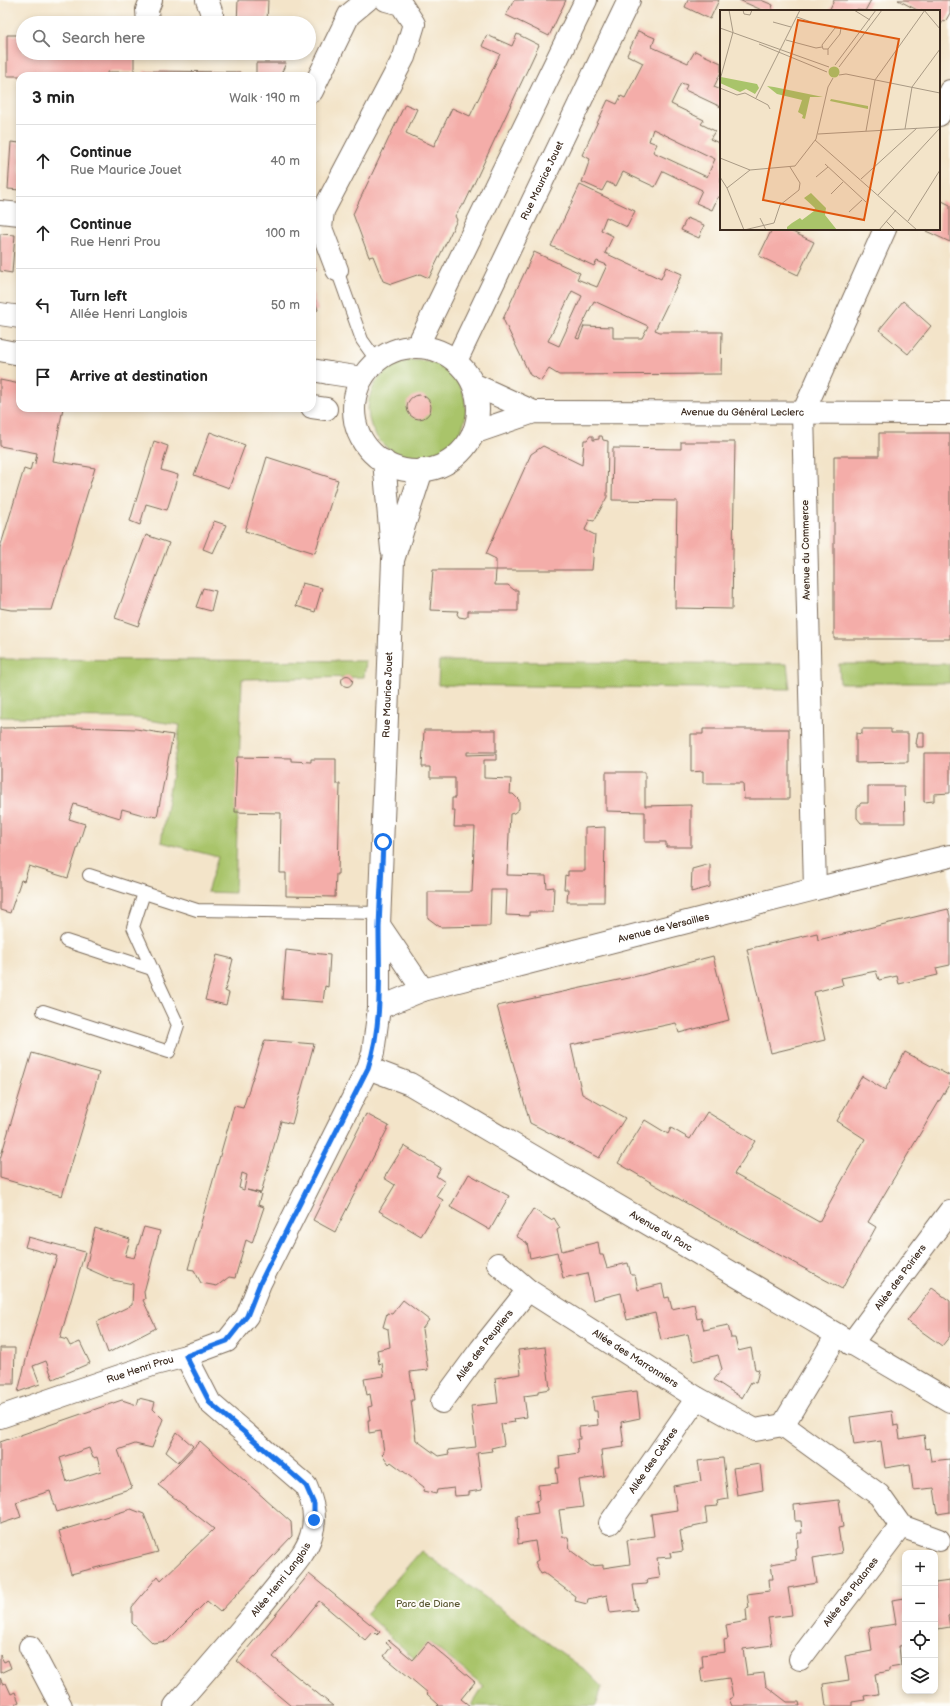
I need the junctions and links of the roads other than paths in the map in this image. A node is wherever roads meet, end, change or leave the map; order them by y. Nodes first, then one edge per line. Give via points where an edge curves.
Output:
1 (151, 0) edge
2 (207, 0) edge
3 (367, 0) edge
4 (386, 0) edge
5 (586, 0) edge
6 (629, 0) edge
7 (147, 16) edge
8 (212, 16) edge
9 (316, 83) edge
10 (950, 91) edge
11 (940, 112) edge
12 (0, 212) edge
13 (317, 213) edge
14 (16, 214) edge
15 (885, 230) edge
16 (337, 270) joint
17 (0, 314) edge
18 (16, 316) edge
19 (417, 347) junction
20 (0, 350) edge
21 (16, 353) edge
22 (377, 361) junction
23 (456, 361) junction
24 (320, 371) edge
25 (362, 378) junction
26 (475, 386) junction
27 (319, 408) edge
28 (534, 412) junction
29 (803, 413) junction
30 (950, 413) edge
31 (355, 421) junction
32 (473, 434) junction
33 (384, 462) junction
34 (422, 470) junction
35 (393, 560) junction
36 (950, 856) edge
37 (89, 876) dead end
38 (814, 889) junction
39 (144, 893) junction
40 (380, 919) junction
41 (66, 941) dead end
42 (152, 970) junction
43 (423, 990) junction
44 (379, 1008) junction
45 (43, 1012) dead end
46 (368, 1068) junction
47 (950, 1211) edge
48 (498, 1264) dead end
49 (528, 1290) junction
50 (844, 1339) junction
51 (186, 1356) junction
52 (697, 1398) junction
53 (950, 1401) edge
54 (442, 1402) dead end
55 (0, 1417) edge
56 (783, 1425) junction
57 (610, 1523) dead end
58 (901, 1526) junction
59 (939, 1540) dead end
60 (30, 1647) dead end
61 (800, 1659) dead end
62 (61, 1706) edge
63 (175, 1706) edge

1 - 7 street
2 - 8 street
3 - 9 street via 349,15
4 - 13 street via 401,4 414,24 404,57
5 - 19 street
6 - 23 street, Rue Maurice Jouet
10 - 11 street
12 - 14 street
13 - 16 street
15 - 29 street, Avenue du Commerce
16 - 22 lane via 362,340
17 - 18 street
19 - 22 street via 397,350
19 - 23 street via 438,351
20 - 21 street
22 - 25 street
23 - 26 street
24 - 25 street
25 - 31 street via 356,392
26 - 28 street
26 - 32 street via 478,418
27 - 31 street
28 - 29 street, Avenue du Général Leclerc
28 - 32 street
29 - 30 street, Avenue du Général Leclerc
29 - 38 street, Avenue du Commerce
31 - 33 street via 367,446
32 - 34 street via 453,459
33 - 34 street via 402,469
33 - 35 street
34 - 35 street, Rue Maurice Jouet
35 - 40 street, Rue Maurice Jouet
36 - 38 street, Avenue de Versailles
37 - 39 lane
38 - 43 street, Avenue de Versailles
39 - 40 lane via 197,910
39 - 42 lane via 133,926
40 - 43 street
40 - 44 street, Rue Maurice Jouet
41 - 42 lane
42 - 45 lane via 178,1025 169,1052
43 - 44 street, Avenue de Versailles
44 - 46 street, Rue Henri Prou via 373,1053
46 - 50 street, Avenue du Parc via 410,1084
46 - 51 street, Rue Henri Prou via 260,1283 247,1316 227,1341
47 - 50 street, Allée des Poiriers
48 - 49 street, Allée des Marronniers
49 - 52 street, Allée des Marronniers
49 - 54 street, Allée des Peupliers
50 - 53 street, Avenue du Parc
50 - 56 street
51 - 55 street, Rue Henri Prou via 155,1364
51 - 63 street, Allée Henri Langlois via 210,1403 306,1486 314,1504 314,1520 307,1547 272,1593
52 - 56 street, Allée des Marronniers via 755,1430
52 - 57 street, Allée des Cèdres
56 - 58 street via 879,1495
58 - 59 street
58 - 61 street, Allée des Platanes
60 - 62 street

